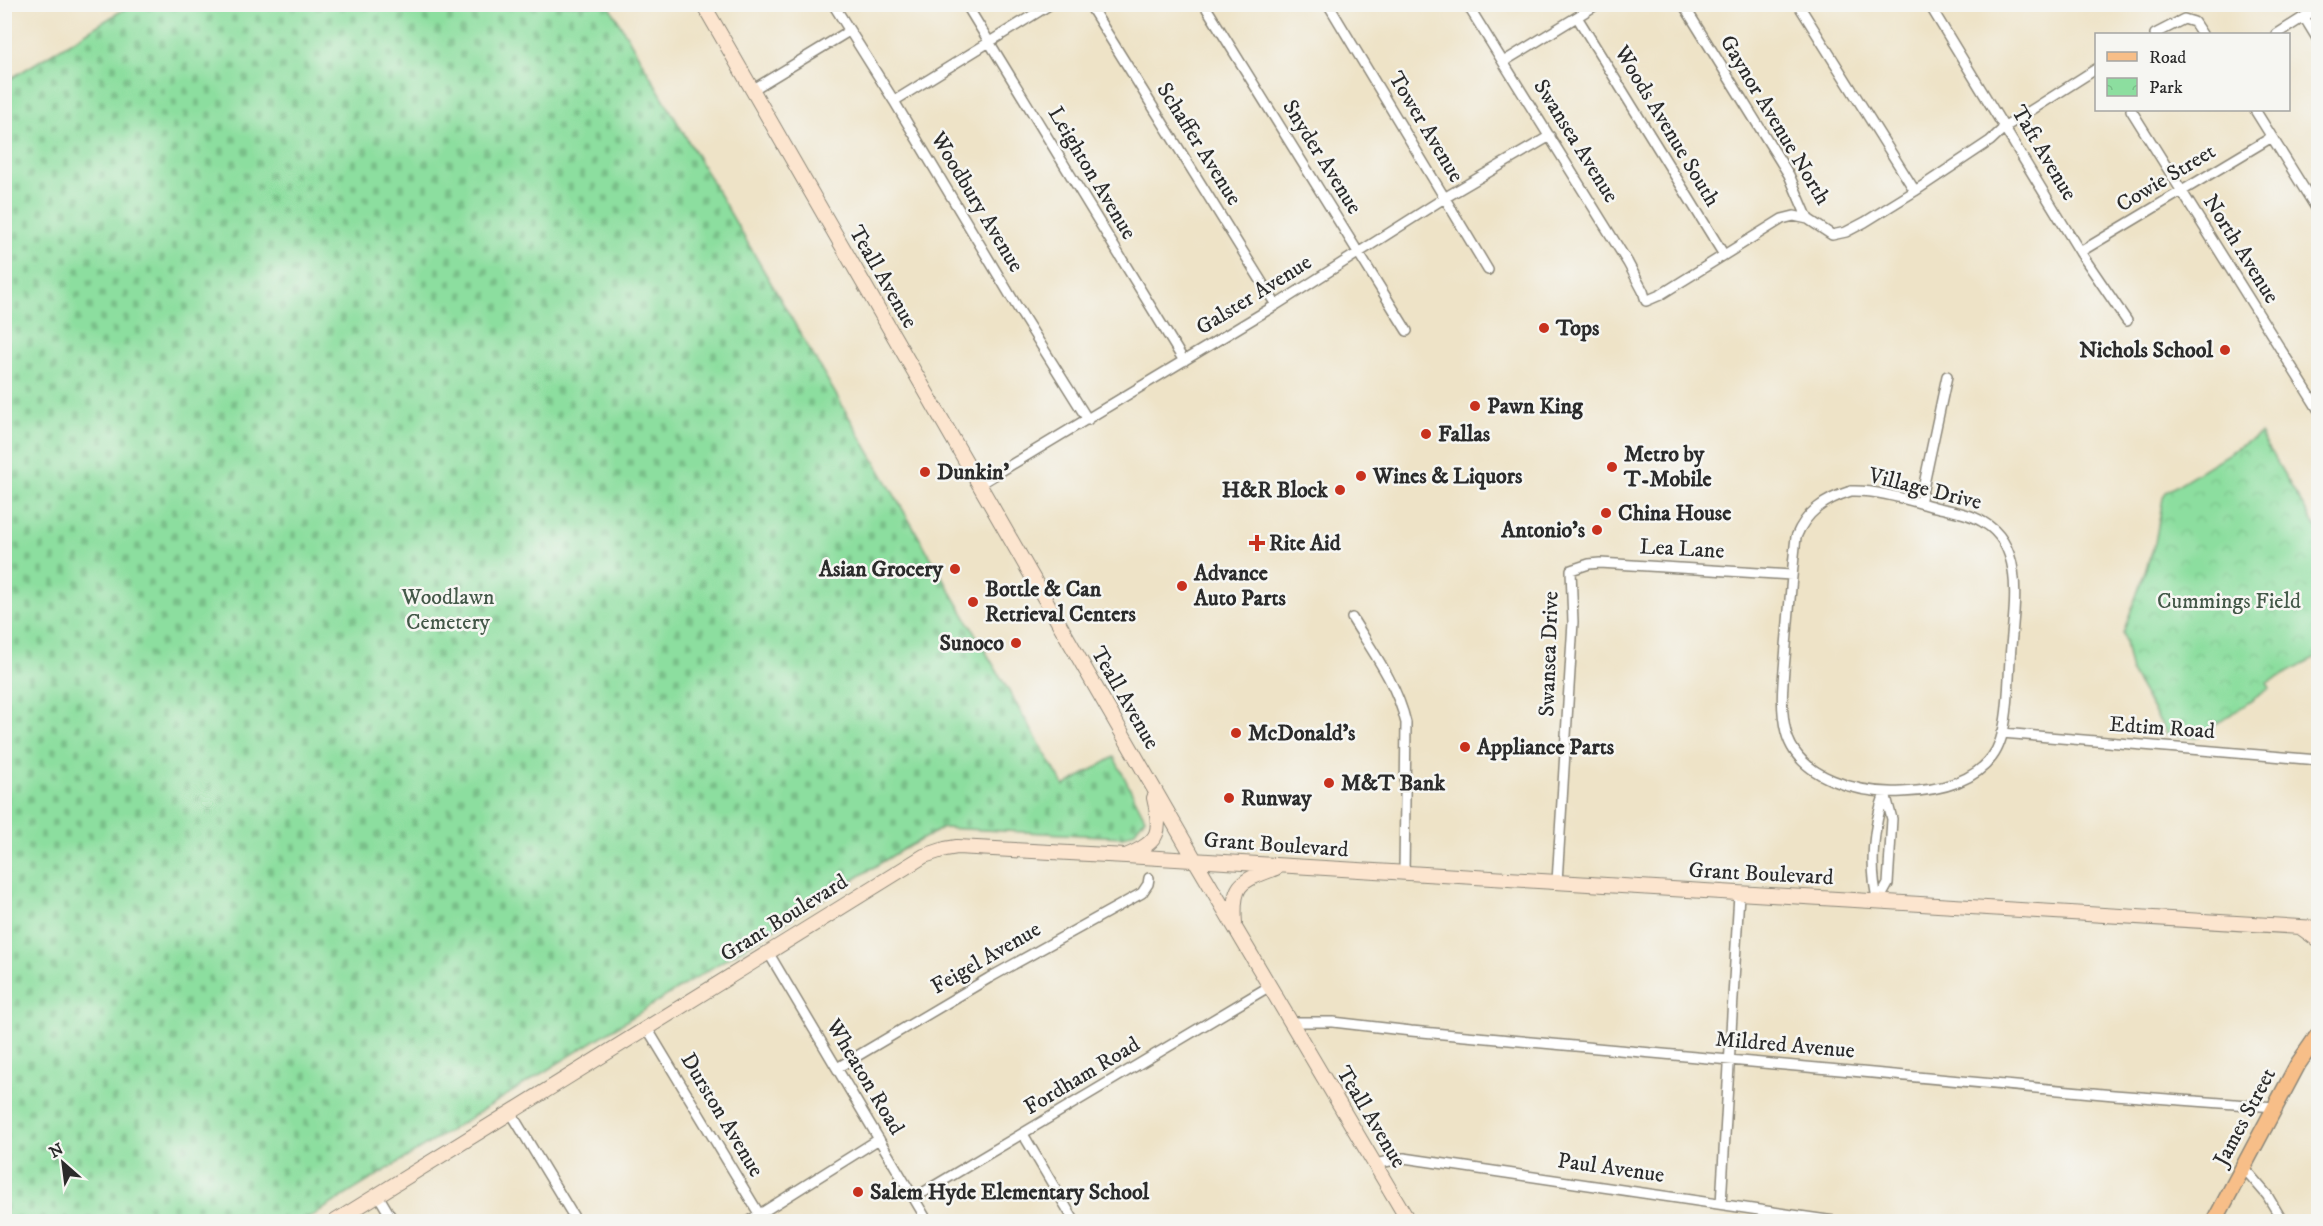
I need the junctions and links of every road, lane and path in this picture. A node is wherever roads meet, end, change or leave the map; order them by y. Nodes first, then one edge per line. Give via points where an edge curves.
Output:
1 (703, 4) edge
2 (833, 4) edge
3 (966, 4) edge
4 (1051, 4) edge
5 (1089, 4) edge
6 (1204, 4) edge
7 (1328, 4) edge
8 (1467, 4) edge
9 (1598, 4) edge
10 (1683, 4) edge
11 (1798, 4) edge
12 (1929, 4) edge
13 (2319, 8) edge
14 (1577, 17) junction
15 (2304, 17) junction
16 (849, 31) junction
17 (2157, 33) edge
18 (2201, 33) edge
19 (2279, 33) edge
20 (2319, 40) edge
21 (990, 43) junction
22 (1503, 63) junction
23 (2095, 70) edge
24 (752, 90) junction
25 (894, 101) junction
26 (2132, 111) edge
27 (2256, 111) edge
28 (2005, 127) junction
29 (1550, 136) junction
30 (2272, 137) junction
31 (1915, 191) junction
32 (2182, 191) junction
33 (1446, 197) junction
34 (2319, 211) edge
35 (1808, 219) junction
36 (1359, 252) junction
37 (2080, 252) junction
38 (1724, 255) junction
39 (1488, 270) dead end
40 (1276, 305) junction
41 (2127, 321) dead end
42 (1407, 331) dead end
43 (1184, 361) junction
44 (1947, 376) dead end
45 (2319, 409) edge
46 (1088, 420) junction
47 (978, 485) junction
48 (1920, 503) junction
49 (1571, 570) joint
50 (1792, 575) junction
51 (1352, 618) dead end
52 (2002, 734) junction
53 (2319, 760) edge
54 (1149, 782) junction
55 (1885, 793) junction
56 (1126, 856) junction
57 (1195, 860) junction
58 (1281, 866) junction
59 (1404, 874) junction
60 (1149, 878) dead end
61 (1557, 882) junction
62 (1739, 894) junction
63 (1878, 902) junction
64 (2301, 927) junction
65 (2319, 928) edge
66 (1236, 929) junction
67 (2319, 940) edge
68 (768, 952) junction
69 (1270, 986) junction
70 (1291, 1022) junction
71 (647, 1028) junction
72 (2319, 1035) edge
73 (1730, 1060) junction
74 (837, 1068) junction
75 (2275, 1107) junction
76 (511, 1113) junction
77 (1023, 1134) junction
78 (879, 1138) junction
79 (1375, 1164) junction
80 (2243, 1167) junction
81 (378, 1195) junction
82 (914, 1198) junction
83 (1721, 1204) junction
84 (761, 1218) edge
85 (334, 1221) edge
86 (394, 1221) edge
87 (577, 1221) edge
88 (747, 1221) edge
89 (928, 1221) edge
90 (1075, 1221) edge
91 (1409, 1221) edge
92 (1841, 1221) edge
93 (2214, 1221) edge
94 (2283, 1221) edge

1 - 24 street, Teall Avenue
2 - 16 street, Woodbury Avenue
3 - 21 street, Leighton Avenue
4 - 21 street
5 - 40 street, Schaffer Avenue
6 - 36 street, Snyder Avenue
7 - 33 street, Tower Avenue
8 - 22 street, Swansea Avenue
9 - 14 street
10 - 35 street, Gaynor Avenue North via 1789,175
11 - 31 street
12 - 28 street, Taft Avenue
13 - 15 street
14 - 22 street
14 - 38 street, Woods Avenue South
15 - 19 street
15 - 20 street
16 - 24 street
16 - 25 street, Woodbury Avenue
17 - 18 street via 2180,20 2194,22
21 - 25 street
21 - 43 street, Leighton Avenue
22 - 29 street, Swansea Avenue
23 - 28 street
24 - 47 street, Teall Avenue
25 - 46 street, Woodbury Avenue
26 - 32 street, North Avenue
27 - 30 street
28 - 31 street
28 - 37 street, Taft Avenue
29 - 33 street, Galster Avenue
29 - 38 street, Swansea Avenue via 1628,263 1646,301
30 - 32 street, Cowie Street
30 - 34 street
31 - 35 street, Gaynor Avenue North via 1846,232 1832,235
32 - 37 street, Cowie Street
32 - 45 street, North Avenue
33 - 36 street, Galster Avenue
33 - 39 street, Tower Avenue
35 - 38 street via 1782,219
36 - 40 street, Galster Avenue
36 - 42 street, Snyder Avenue
37 - 41 street, Taft Avenue
40 - 43 street, Galster Avenue
43 - 46 street, Galster Avenue
44 - 48 street
46 - 47 street, Galster Avenue
47 - 54 street, Teall Avenue
48 - 50 street, Village Drive via 1866,491 1851,491 1825,501 1800,527
48 - 52 street, Village Drive via 1982,521 2001,538 2012,560 2014,591
49 - 50 street, Lea Lane via 1600,563
49 - 61 street, Swansea Drive via 1573,622
50 - 55 street, Village Drive via 1783,688 1786,734 1799,757 1820,774 1858,789
51 - 59 street via 1393,685 1406,723
52 - 53 street, Edtim Road
52 - 55 street, Village Drive via 1991,759 1970,776 1928,790
54 - 56 street via 1159,820 1157,836
54 - 57 street, Teall Avenue
55 - 63 street via 1876,818 1874,884
55 - 63 street via 1892,819 1888,884
56 - 57 street, Grant Boulevard
56 - 68 street, Grant Boulevard via 945,849 924,856
57 - 58 street, Grant Boulevard
57 - 66 street, Teall Avenue
58 - 59 street, Grant Boulevard
58 - 66 street via 1239,886 1235,892
59 - 61 street, Grant Boulevard
60 - 74 street, Feigel Avenue via 1142,893
61 - 62 street, Grant Boulevard
62 - 63 street, Grant Boulevard
62 - 73 street
63 - 64 street, Grant Boulevard
64 - 65 street, Grant Boulevard
64 - 67 street
66 - 69 street, Teall Avenue
68 - 71 street, Grant Boulevard
68 - 74 street, Wheaton Road
69 - 70 street, Teall Avenue
69 - 77 street, Fordham Road
70 - 73 street, Mildred Avenue via 1333,1022
70 - 79 street, Teall Avenue
71 - 76 street, Grant Boulevard
71 - 84 street, Durston Avenue
72 - 75 main road, James Street
73 - 75 street, Mildred Avenue
73 - 83 street
74 - 78 street, Wheaton Road
75 - 80 main road, James Street
76 - 81 street, Grant Boulevard
76 - 87 street
77 - 82 street, Fordham Road
77 - 90 street
78 - 82 street, Wheaton Road
78 - 84 street
79 - 83 street, Paul Avenue via 1404,1158
79 - 91 street, Teall Avenue
80 - 93 main road, James Street
80 - 94 street
81 - 85 street, Grant Boulevard
81 - 86 street
82 - 89 street, Wheaton Road
83 - 92 street, Paul Avenue
84 - 88 street

